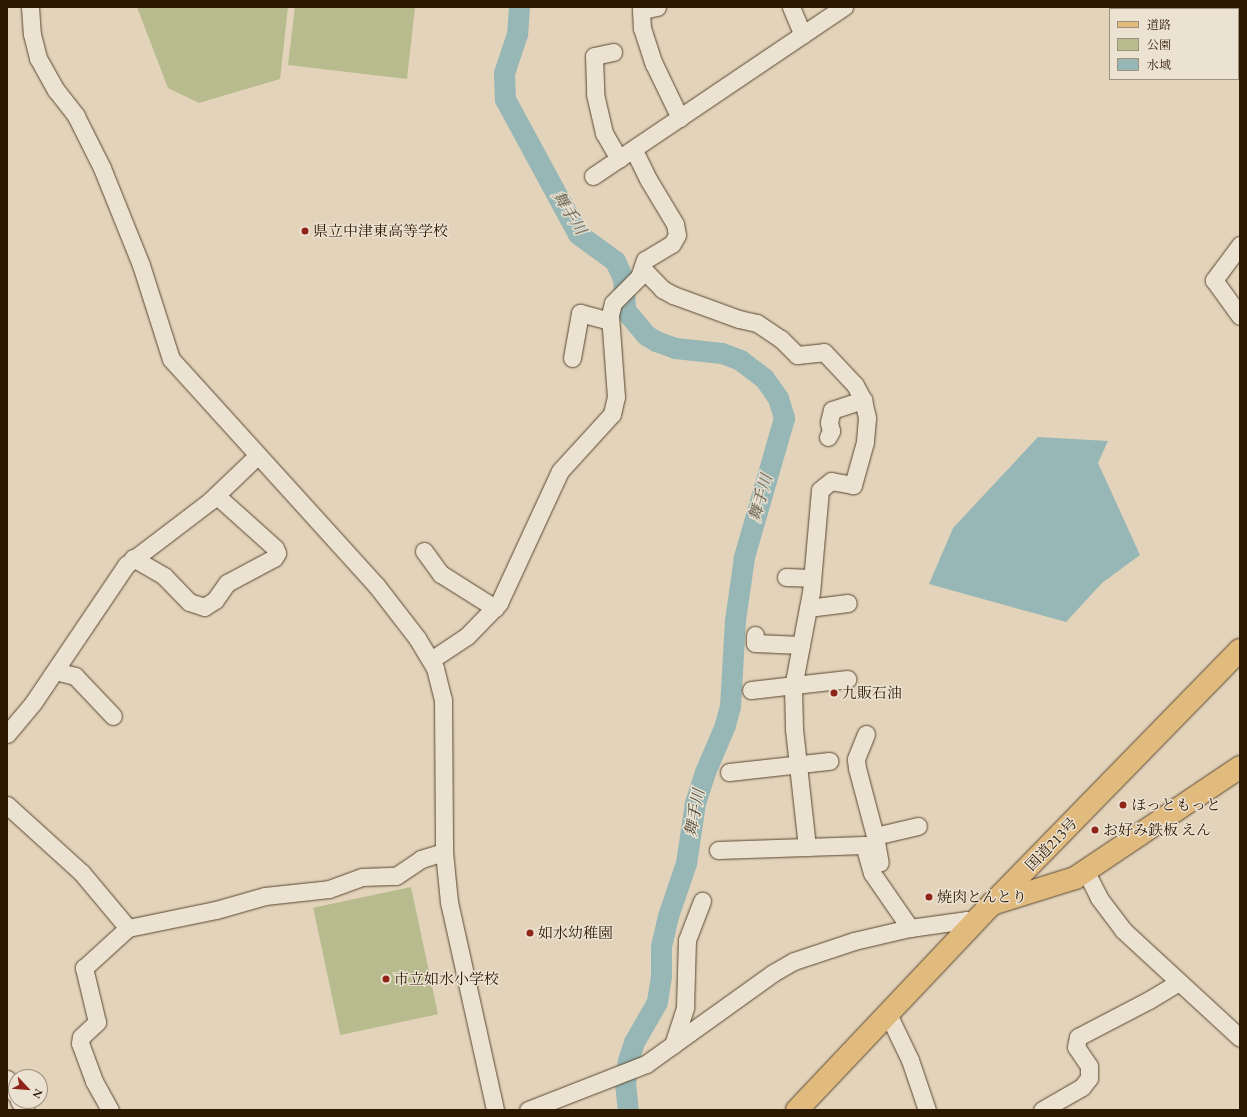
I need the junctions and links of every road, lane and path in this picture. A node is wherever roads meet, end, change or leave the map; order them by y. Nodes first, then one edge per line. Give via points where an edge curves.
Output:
1 (30, 7) edge
2 (657, 7) edge
3 (791, 7) edge
4 (844, 7) edge
5 (803, 35) junction
6 (613, 52) dead end
7 (680, 118) junction
8 (634, 150) junction
9 (619, 159) junction
10 (593, 176) dead end
11 (1240, 245) edge
12 (643, 269) junction
13 (1240, 316) edge
14 (610, 320) junction
15 (572, 358) dead end
16 (863, 400) junction
17 (828, 437) dead end
18 (258, 455) junction
19 (216, 495) junction
20 (424, 551) dead end
21 (133, 558) junction
22 (786, 577) dead end
23 (812, 578) junction
24 (848, 603) dead end
25 (495, 608) junction
26 (808, 608) junction
27 (755, 634) dead end
28 (801, 645) junction
29 (1240, 650) edge
30 (431, 660) junction
31 (55, 671) junction
32 (847, 679) dead end
33 (793, 685) junction
34 (751, 690) dead end
35 (113, 716) dead end
36 (7, 734) edge
37 (866, 734) dead end
38 (829, 761) dead end
39 (797, 765) junction
40 (1240, 767) edge
41 (729, 772) dead end
42 (7, 805) edge
43 (918, 826) dead end
44 (875, 836) junction
45 (807, 846) junction
46 (718, 850) dead end
47 (444, 852) junction
48 (1086, 872) junction
49 (877, 881) junction
50 (702, 901) dead end
51 (992, 904) junction
52 (975, 922) junction
53 (128, 928) junction
54 (910, 928) junction
55 (1179, 982) junction
56 (888, 1014) junction
57 (1240, 1038) edge
58 (673, 1045) junction
59 (110, 1110) edge
60 (495, 1110) edge
61 (528, 1110) edge
62 (797, 1110) edge
63 (927, 1110) edge
64 (1042, 1110) edge

1 - 18 street via 38,58 56,90 79,120 102,168 141,265 171,360
2 - 7 street via 641,10 642,28 654,64
3 - 5 street
4 - 5 street
5 - 7 street
6 - 9 street via 594,56 595,94 604,133
7 - 8 street
8 - 9 street
8 - 12 street via 677,230 672,244 648,257
9 - 10 street
11 - 13 street via 1214,280
12 - 14 street via 613,303
12 - 16 street via 662,289 673,295 739,319 757,322 781,339 797,355 824,352 855,385
14 - 15 street via 580,313
14 - 25 street via 616,397 612,414 560,471
16 - 17 street via 832,410 829,422 831,431
16 - 23 street via 867,418 865,442 853,485 831,480 820,490
18 - 19 street
18 - 30 street via 386,596
19 - 21 street
19 - 21 street via 275,548 278,553 274,558 227,582 215,600 204,607 189,602 164,576
20 - 25 street via 440,574
21 - 31 street via 108,589
22 - 23 street
23 - 26 street
24 - 26 street
25 - 30 street via 467,636
26 - 28 street
27 - 28 street via 754,643
28 - 33 street
29 - 51 main road, 国道213号
30 - 47 street via 438,675 443,699
31 - 35 street via 75,676
31 - 36 street
32 - 33 street
33 - 34 street
33 - 39 street
37 - 44 street via 856,759 856,768
38 - 39 street
39 - 41 street
39 - 45 street
40 - 48 main road
42 - 53 street via 81,872
43 - 44 street
44 - 49 street via 880,862
45 - 46 street
45 - 49 street via 864,844 868,851 869,866
47 - 53 street via 421,859 396,876 362,877 329,889 265,896 216,910
47 - 60 street via 449,902
48 - 51 main road via 1053,886
48 - 55 street via 1112,917
49 - 54 street
50 - 58 street via 687,940 685,1007
51 - 52 main road, 国道213号
52 - 54 street via 967,920
52 - 56 main road, 国道213号
53 - 59 street via 84,968 97,1022 81,1037 80,1043 94,1081
54 - 58 street via 854,941 784,965
55 - 57 street
55 - 64 street via 1078,1037 1076,1048 1089,1066 1089,1078 1082,1087
56 - 62 main road, 国道213号
56 - 63 street via 910,1060
58 - 61 street via 638,1068

